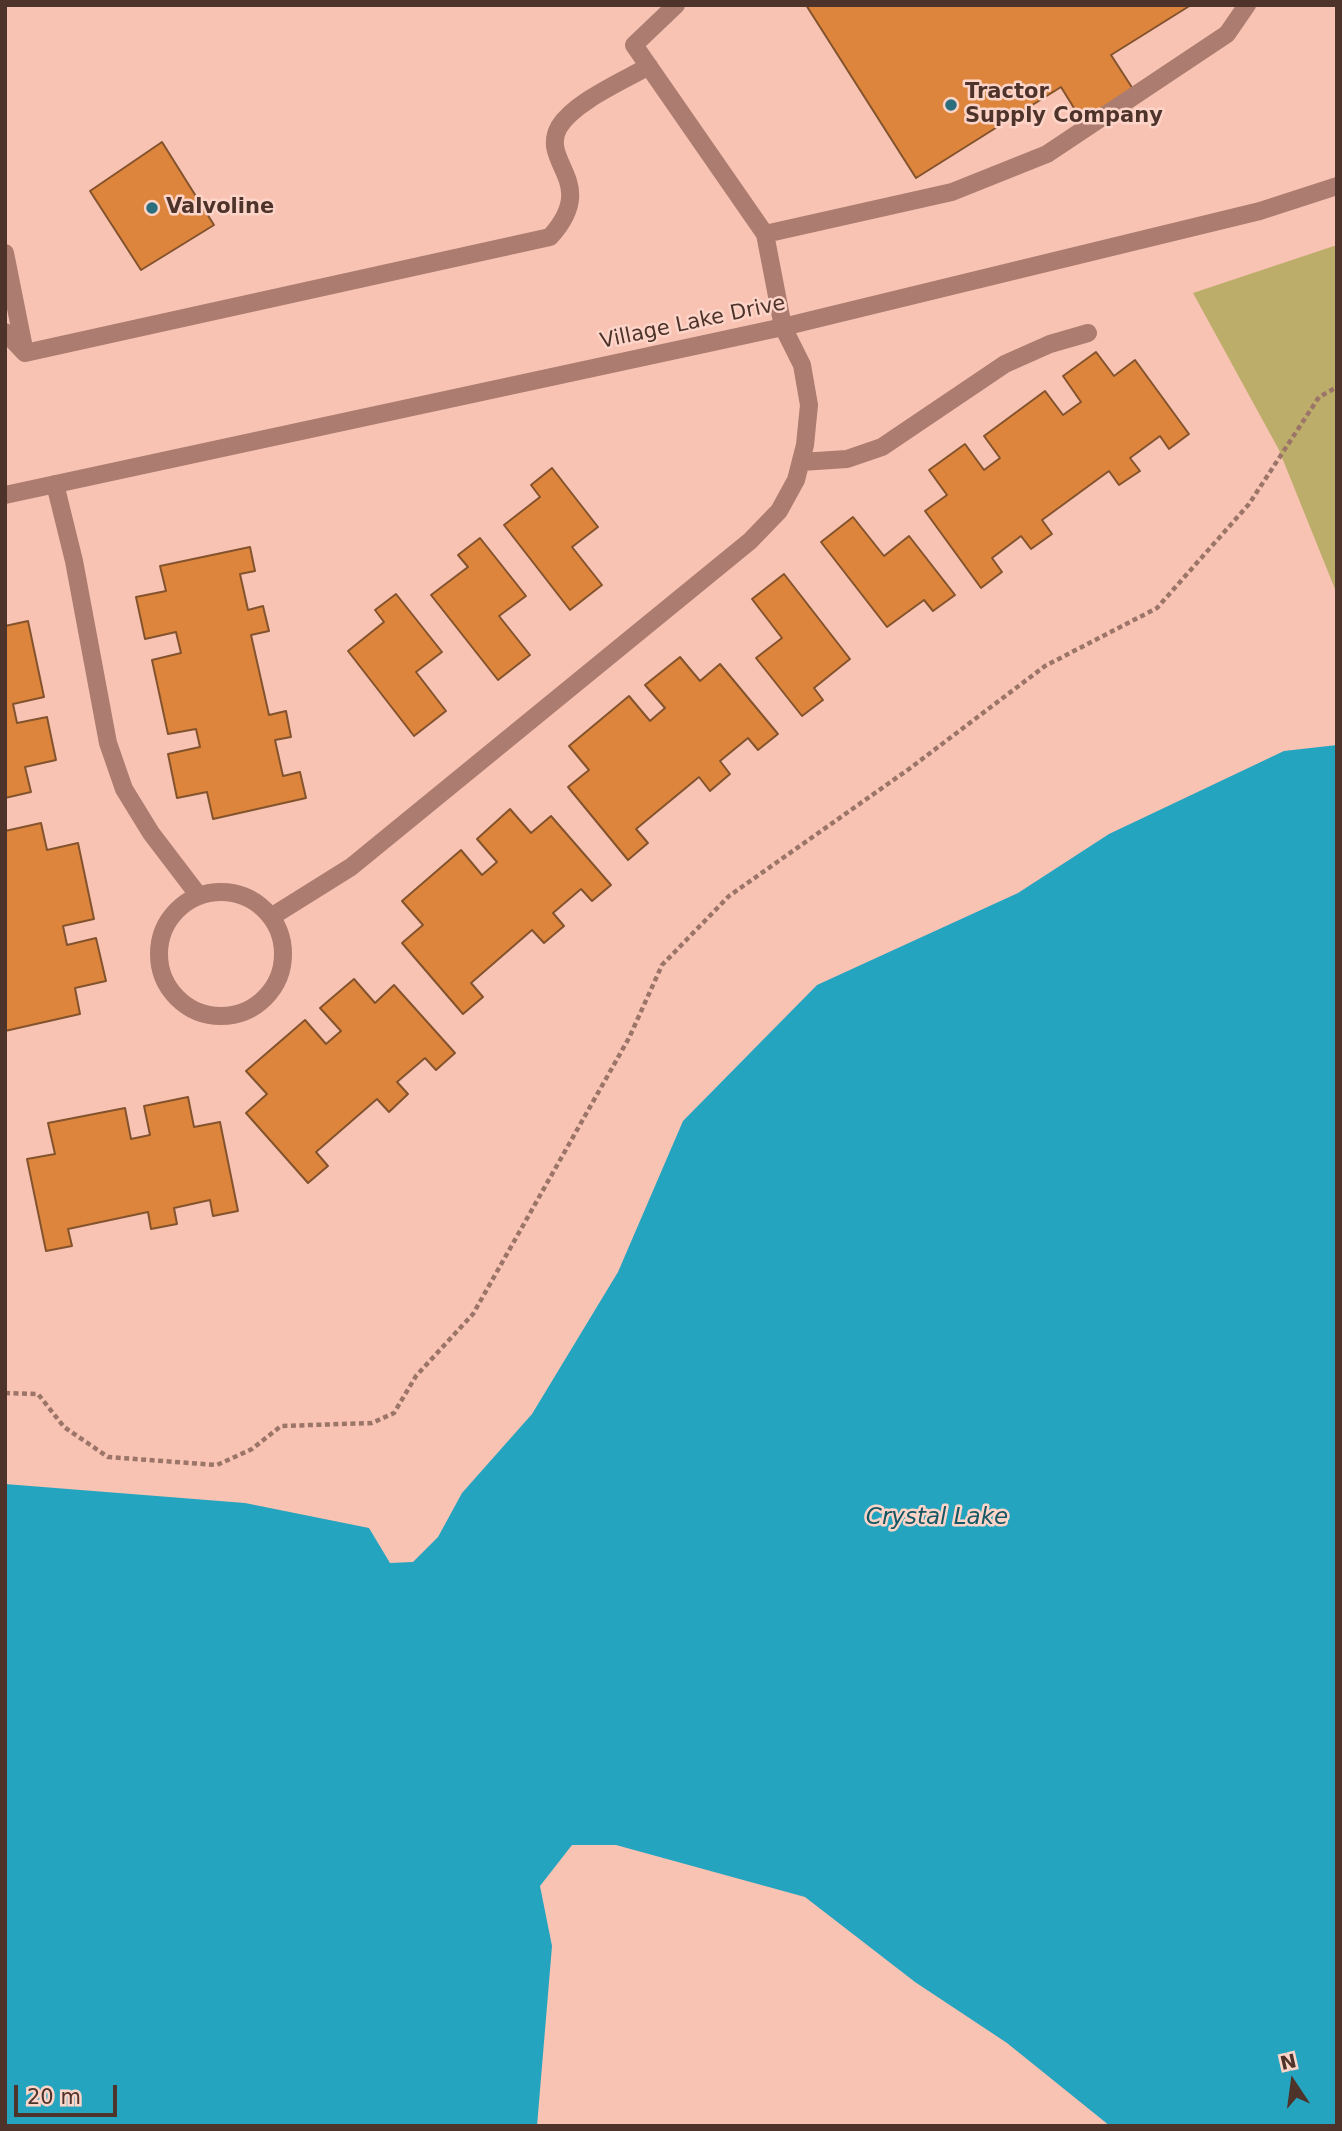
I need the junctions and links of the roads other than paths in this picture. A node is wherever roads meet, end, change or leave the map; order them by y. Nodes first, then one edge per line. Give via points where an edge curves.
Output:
1 (676, 5) edge
2 (1247, 5) edge
3 (649, 66) junction
4 (1337, 186) edge
5 (765, 234) junction
6 (5, 253) edge
7 (783, 327) junction
8 (5, 332) edge
9 (1088, 333) dead end
10 (25, 354) junction
11 (801, 462) junction
12 (55, 484) junction
13 (5, 495) edge
14 (199, 896) junction
15 (271, 918) junction

1 - 3 street via 634,45
2 - 5 street via 1227,34 1047,154 951,192
3 - 5 street
3 - 10 street via 573,111 558,129 556,148 572,194 566,219 550,237
4 - 7 street, Village Lake Drive via 1260,211
5 - 7 street
6 - 10 street
7 - 11 street via 802,365 809,405
7 - 12 street, Village Lake Drive
8 - 10 street
9 - 11 street via 1005,364 882,447 847,459
11 - 15 street via 779,511 750,541 351,867
12 - 13 street, Village Lake Drive
12 - 14 street via 108,743 124,789
14 - 15 street via 220,892 242,895
14 - 15 street via 180,907 167,924 159,951 162,973 172,992 188,1007 208,1015 232,1016 253,1008 269,994 280,975 283,947

